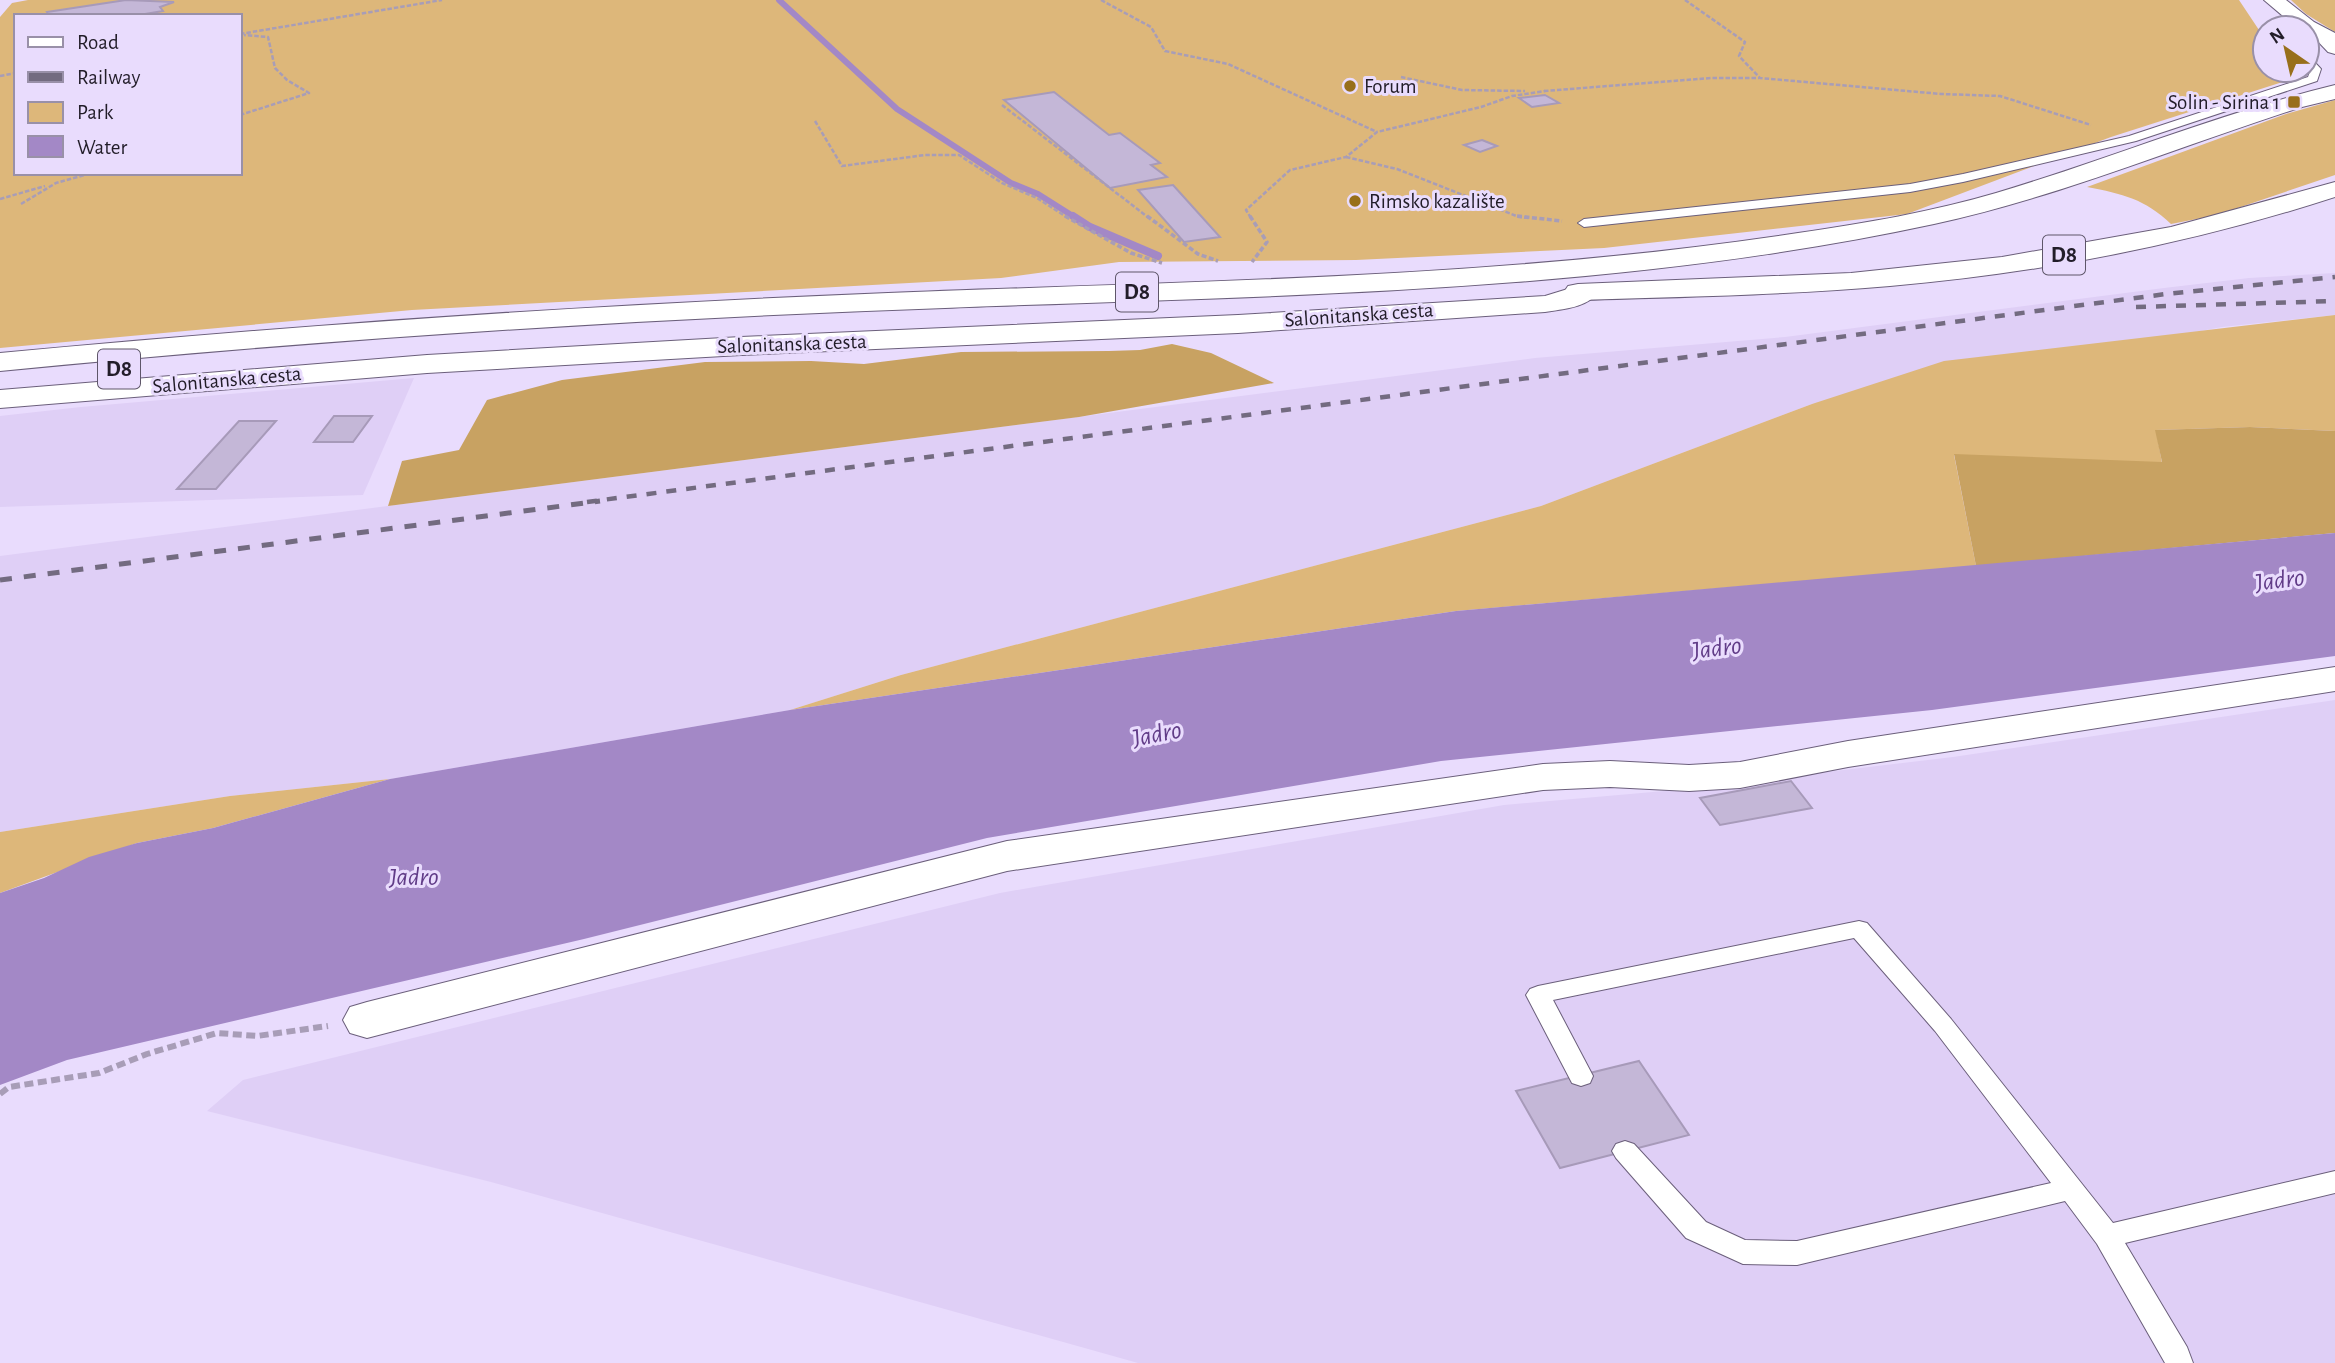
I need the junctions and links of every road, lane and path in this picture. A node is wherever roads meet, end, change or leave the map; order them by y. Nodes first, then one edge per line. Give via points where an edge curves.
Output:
1 (442, 0) edge
2 (1101, 0) edge
3 (1685, 0) edge
4 (2274, 0) edge
5 (2292, 14) edge
6 (242, 35) edge
7 (242, 35) edge
8 (1401, 77) dead end
9 (1760, 78) junction
10 (2298, 84) edge
11 (1545, 91) junction
12 (2334, 92) edge
13 (1002, 105) dead end
14 (242, 114) edge
15 (815, 121) dead end
16 (1377, 132) junction
17 (2132, 139) junction
18 (1346, 157) junction
19 (85, 175) edge
20 (56, 183) junction
21 (2335, 189) edge
22 (0, 199) edge
23 (21, 204) dead end
24 (1584, 223) joint
25 (1228, 265) dead end
26 (1250, 265) dead end
27 (1173, 267) dead end
28 (1584, 292) junction
29 (0, 362) edge
30 (0, 379) edge
31 (0, 400) edge
32 (2335, 679) edge
33 (367, 1020) joint
34 (1581, 1076) dead end
35 (0, 1094) edge
36 (1625, 1152) dead end
37 (2335, 1182) edge
38 (2071, 1189) junction
39 (2108, 1236) junction
40 (2179, 1363) edge

1 - 6 path
2 - 16 path via 1151,27 1165,51 1228,64
3 - 9 path via 1745,42 1739,56
4 - 5 main road
7 - 14 path via 268,37 282,79 309,93
8 - 11 path via 1462,90
9 - 11 path
9 - 17 path via 2000,96
10 - 17 lane
11 - 16 path
12 - 29 main road, D8 via 2009,198 1931,217 1728,252 1389,281 460,322
13 - 25 path via 1198,254
15 - 27 path via 842,166 958,155 1093,234
16 - 18 path
17 - 24 lane via 1910,188
18 - 24 path via 1397,169 1519,217
18 - 26 path via 1290,170 1246,210 1267,243
19 - 20 path
20 - 22 path
20 - 23 path
21 - 28 main road, D8 via 2198,229 2014,265 1889,278
28 - 30 main road, D8 via 475,339
28 - 31 main road, Salonitanska cesta via 1545,304 426,364
32 - 33 main road via 1848,754 1740,775 1543,778 1007,856
33 - 35 path via 257,1036 217,1033 99,1073 9,1087
34 - 38 lane via 1538,995 1859,929 1943,1025
36 - 38 lane via 1696,1230 1743,1252 1797,1253
37 - 39 lane
38 - 39 lane
39 - 40 lane

